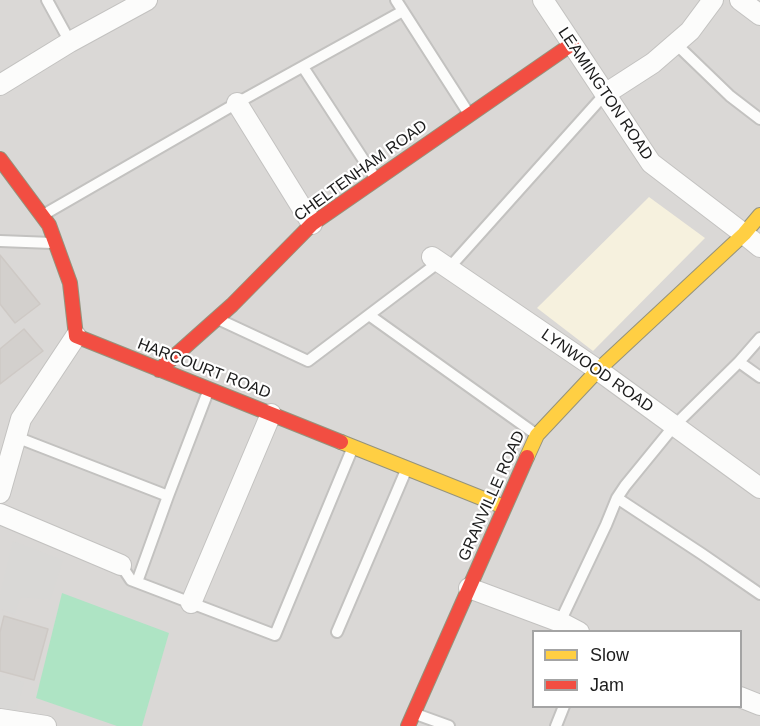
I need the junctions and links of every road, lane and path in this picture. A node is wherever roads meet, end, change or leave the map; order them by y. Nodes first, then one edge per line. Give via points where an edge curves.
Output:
1 (47, 0) edge
2 (147, 0) edge
3 (396, 0) edge
4 (543, 0) edge
5 (712, 0) edge
6 (740, 0) edge
7 (403, 11) junction
8 (760, 15) edge
9 (70, 42) junction
10 (675, 43) junction
11 (572, 44) junction
12 (303, 67) junction
13 (0, 85) edge
14 (605, 94) junction
15 (237, 104) junction
16 (469, 114) junction
17 (760, 118) edge
18 (0, 159) edge
19 (376, 179) junction
20 (42, 215) junction
21 (760, 215) edge
22 (312, 224) junction
23 (744, 234) junction
24 (0, 241) edge
25 (55, 243) junction
26 (760, 247) edge
27 (440, 262) junction
28 (369, 315) junction
29 (217, 318) junction
30 (75, 336) junction
31 (760, 338) edge
32 (739, 362) junction
33 (159, 370) junction
34 (598, 370) junction
35 (760, 377) edge
36 (209, 389) junction
37 (271, 414) junction
38 (674, 426) junction
39 (537, 435) junction
40 (16, 437) junction
41 (353, 446) junction
42 (407, 468) junction
43 (1, 486) edge
44 (760, 488) edge
45 (168, 496) junction
46 (617, 498) junction
47 (504, 507) junction
48 (0, 514) edge
49 (121, 565) joint
50 (137, 582) junction
51 (469, 588) junction
52 (760, 594) edge
53 (191, 603) junction
54 (560, 622) junction
55 (575, 630) edge
56 (337, 632) dead end
57 (742, 697) edge
58 (760, 705) edge
59 (563, 708) edge
60 (0, 719) edge
61 (411, 719) edge
62 (46, 726) edge
63 (449, 726) edge
64 (556, 726) edge

1 - 9 lane
2 - 9 street
3 - 7 lane
4 - 11 street, LEAMINGTON ROAD
5 - 10 street via 690,31
6 - 8 street
7 - 12 lane
7 - 16 lane
9 - 13 street
10 - 14 street via 653,63
10 - 17 lane via 730,96
11 - 14 street, LEAMINGTON ROAD
11 - 16 street, CHELTENHAM ROAD
12 - 15 lane
12 - 19 lane
14 - 23 street, LEAMINGTON ROAD via 651,164
14 - 27 lane
15 - 20 lane
15 - 22 street
16 - 19 street, CHELTENHAM ROAD
18 - 20 street
19 - 22 street, CHELTENHAM ROAD
20 - 25 street
21 - 23 street, GRANVILLE ROAD
22 - 29 street, CHELTENHAM ROAD
23 - 26 street, LEAMINGTON ROAD
23 - 34 street, GRANVILLE ROAD
24 - 25 lane
25 - 30 street via 70,283
27 - 28 lane
27 - 34 street, LYNWOOD ROAD
28 - 29 lane via 308,361
28 - 39 lane
29 - 33 street, CHELTENHAM ROAD
30 - 33 street, HARCOURT ROAD
30 - 40 street via 21,419
31 - 32 lane
32 - 35 lane
32 - 38 lane
33 - 36 street, HARCOURT ROAD
34 - 38 street, LYNWOOD ROAD
34 - 39 street, GRANVILLE ROAD
36 - 37 street, HARCOURT ROAD
36 - 45 lane
37 - 41 street, HARCOURT ROAD
37 - 53 street
38 - 44 street, LYNWOOD ROAD
38 - 46 lane
39 - 47 street, GRANVILLE ROAD
40 - 43 street
40 - 45 lane
41 - 42 street, HARCOURT ROAD
41 - 53 lane via 275,635
42 - 47 street, HARCOURT ROAD
42 - 56 lane
45 - 50 lane
46 - 52 lane
46 - 54 lane
47 - 51 street, GRANVILLE ROAD
48 - 49 street
49 - 50 lane
50 - 53 lane
51 - 54 street
51 - 61 street, GRANVILLE ROAD
54 - 55 street
57 - 58 street
59 - 64 lane
60 - 62 street
61 - 63 lane

